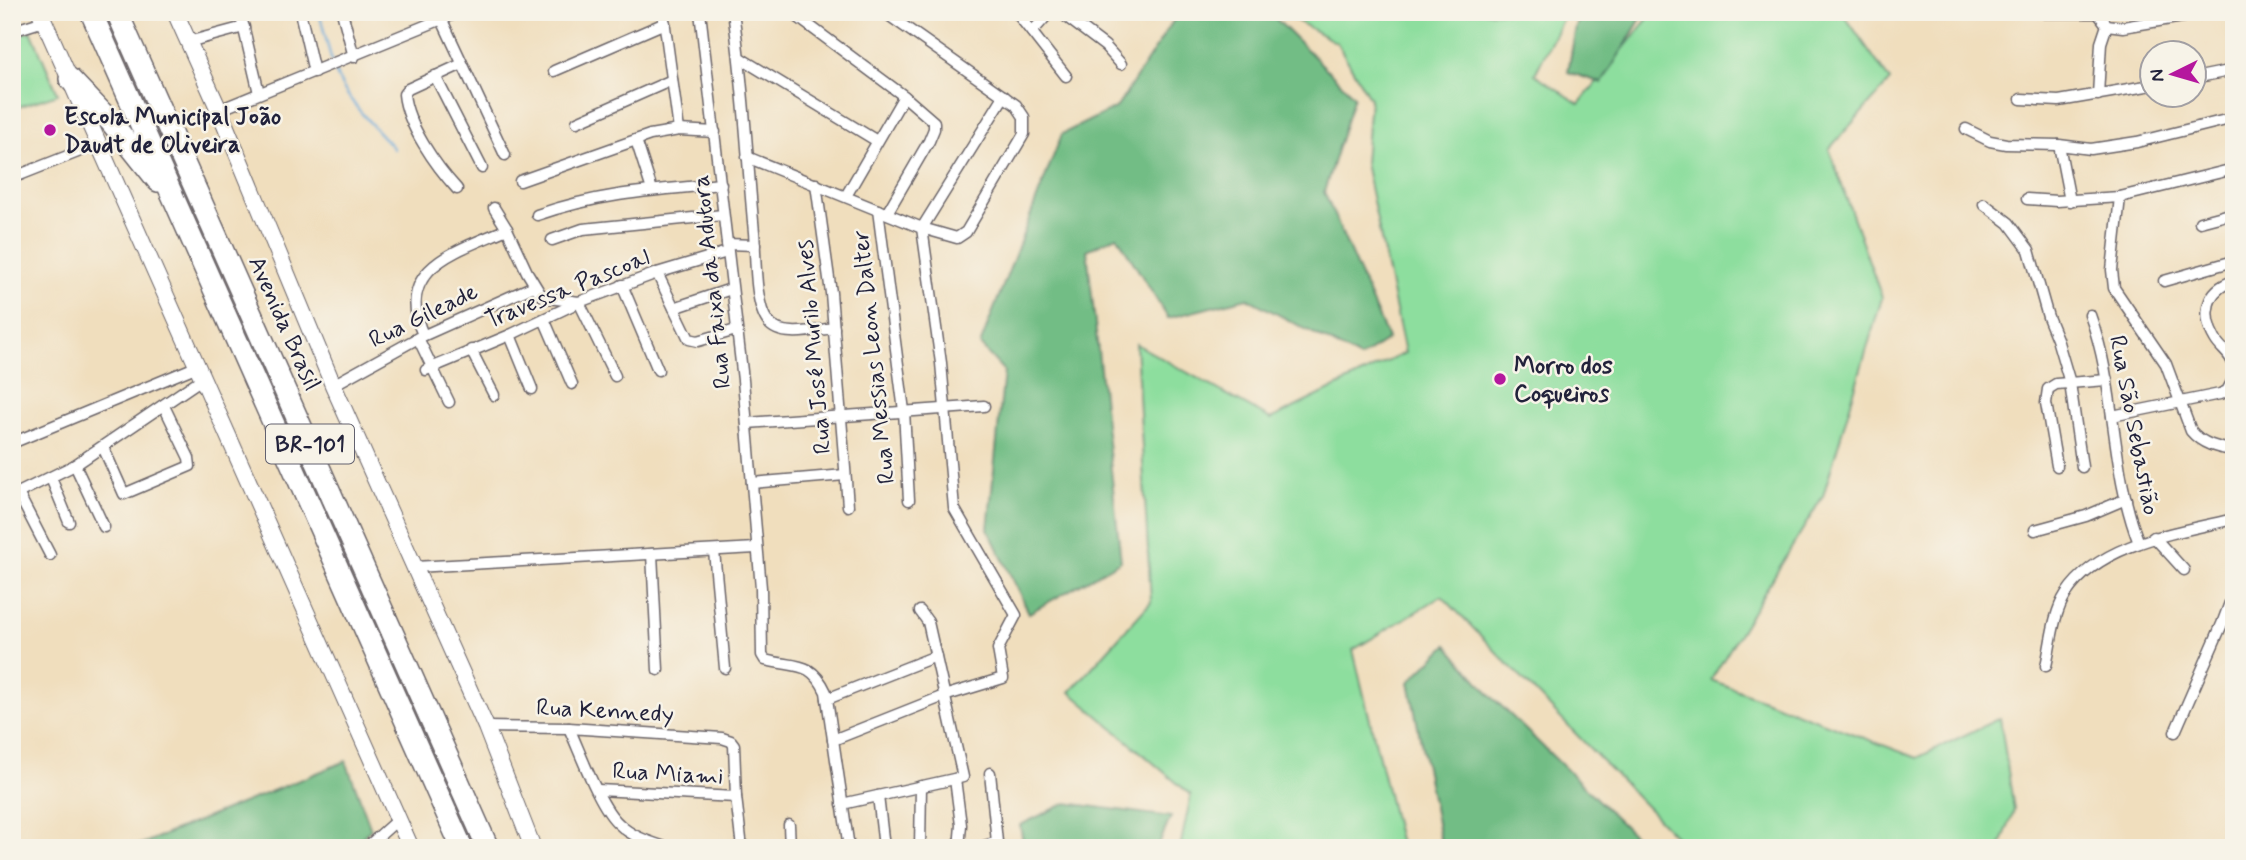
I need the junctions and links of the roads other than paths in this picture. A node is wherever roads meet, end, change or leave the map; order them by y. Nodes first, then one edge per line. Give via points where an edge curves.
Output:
1 (91, 12) edge
2 (117, 12) edge
3 (125, 12) edge
4 (174, 12) edge
5 (240, 12) edge
6 (300, 12) edge
7 (342, 12) edge
8 (459, 12) edge
9 (701, 12) edge
10 (733, 12) edge
11 (791, 12) edge
12 (884, 12) edge
13 (1016, 12) edge
14 (1050, 12) edge
15 (1060, 12) edge
16 (2212, 12) edge
17 (2044, 13) edge
18 (2097, 13) edge
19 (42, 16) edge
20 (664, 18) edge
21 (442, 20) junction
22 (2107, 25) junction
23 (244, 27) junction
24 (12, 31) edge
25 (1032, 32) junction
26 (129, 41) junction
27 (188, 42) junction
28 (354, 57) junction
29 (740, 58) junction
30 (462, 64) junction
31 (1121, 64) dead end
32 (2234, 70) edge
33 (554, 71) dead end
34 (314, 72) junction
35 (2208, 75) edge
36 (435, 76) junction
37 (1066, 76) dead end
38 (70, 79) junction
39 (672, 80) junction
40 (2138, 87) edge
41 (259, 93) junction
42 (2098, 95) junction
43 (904, 96) junction
44 (1004, 96) junction
45 (2021, 99) dead end
46 (219, 110) junction
47 (2234, 118) edge
48 (577, 122) dead end
49 (679, 130) junction
50 (1966, 130) dead end
51 (715, 132) junction
52 (636, 140) junction
53 (877, 141) junction
54 (98, 144) junction
55 (2059, 145) junction
56 (505, 156) dead end
57 (747, 158) junction
58 (482, 168) dead end
59 (2234, 169) edge
60 (12, 178) edge
61 (520, 181) dead end
62 (721, 184) junction
63 (816, 184) junction
64 (457, 189) dead end
65 (652, 190) junction
66 (846, 195) junction
67 (2120, 197) junction
68 (2027, 199) dead end
69 (2070, 201) junction
70 (1984, 204) dead end
71 (494, 208) dead end
72 (180, 211) junction
73 (883, 212) junction
74 (2234, 213) edge
75 (537, 215) dead end
76 (723, 215) junction
77 (2200, 222) dead end
78 (922, 228) junction
79 (508, 229) junction
80 (552, 240) dead end
81 (755, 245) junction
82 (727, 248) junction
83 (2234, 261) edge
84 (657, 273) junction
85 (2164, 281) dead end
86 (2234, 281) edge
87 (622, 285) junction
88 (534, 286) junction
89 (731, 289) junction
90 (579, 302) junction
91 (674, 308) junction
92 (2090, 315) dead end
93 (544, 319) junction
94 (834, 328) junction
95 (736, 330) junction
96 (510, 335) junction
97 (420, 337) junction
98 (471, 350) junction
99 (2234, 366) edge
100 (429, 368) junction
101 (658, 370) dead end
102 (200, 372) junction
103 (615, 376) dead end
104 (2234, 378) edge
105 (2107, 380) junction
106 (2070, 383) junction
107 (572, 384) dead end
108 (332, 385) junction
109 (532, 389) dead end
110 (494, 395) dead end
111 (449, 402) dead end
112 (2181, 402) junction
113 (164, 406) junction
114 (985, 406) dead end
115 (945, 408) junction
116 (904, 411) junction
117 (2112, 416) junction
118 (842, 417) junction
119 (747, 423) junction
120 (12, 443) edge
121 (103, 447) junction
122 (2234, 450) edge
123 (75, 465) junction
124 (2057, 466) dead end
125 (2082, 467) dead end
126 (845, 475) junction
127 (51, 478) junction
128 (752, 483) junction
129 (15, 495) edge
130 (2126, 499) junction
131 (909, 500) dead end
132 (848, 506) dead end
133 (2234, 519) edge
134 (69, 522) dead end
135 (104, 527) dead end
136 (2035, 530) dead end
137 (2154, 537) junction
138 (2138, 543) junction
139 (756, 548) junction
140 (714, 551) junction
141 (652, 554) junction
142 (50, 555) dead end
143 (415, 567) junction
144 (2184, 570) dead end
145 (2234, 592) edge
146 (920, 611) dead end
147 (936, 656) junction
148 (2046, 666) dead end
149 (725, 668) dead end
150 (658, 670) dead end
151 (944, 696) junction
152 (827, 699) junction
153 (486, 727) junction
154 (569, 727) junction
155 (2175, 732) dead end
156 (833, 740) junction
157 (990, 773) dead end
158 (955, 779) junction
159 (921, 786) junction
160 (598, 790) junction
161 (878, 796) junction
162 (736, 797) junction
163 (842, 804) junction
164 (397, 820) junction
165 (789, 825) dead end
166 (535, 846) edge
167 (884, 847) edge
168 (366, 848) edge
169 (411, 848) edge
170 (462, 848) edge
171 (488, 848) edge
172 (668, 848) edge
173 (742, 848) edge
174 (790, 848) edge
175 (849, 848) edge
176 (920, 848) edge
177 (959, 848) edge
178 (979, 848) edge

1 - 72 highway, Avenida Brasil / BR-101
2 - 26 highway, Avenida Brasil / BR-101
3 - 26 highway
4 - 27 street, Avenida Brasil
5 - 23 street
6 - 34 street
7 - 28 street
8 - 21 street
9 - 51 street, Rua Faixa da Adutora
10 - 29 street, Rua Faixa da Adutora
11 - 43 street
12 - 44 street
13 - 25 street
14 - 25 street
15 - 31 street
16 - 22 street via 2123,27
17 - 18 street
18 - 22 street
19 - 24 street
19 - 38 street
20 - 33 street
20 - 39 street
21 - 28 street
21 - 30 street
22 - 42 street via 2101,43
23 - 27 street
23 - 41 street
25 - 37 street
26 - 171 highway, Avenida Brasil / BR-101
27 - 46 street, Avenida Brasil
28 - 34 street
29 - 53 street
29 - 57 street, Rua Faixa da Adutora
30 - 36 street
30 - 56 street
32 - 35 street
34 - 41 street
36 - 58 street
36 - 64 street via 408,89 404,98 425,146
38 - 54 street
38 - 72 highway via 111,122
39 - 48 street
39 - 49 street
40 - 42 street
41 - 46 street
42 - 45 street via 2059,101
43 - 53 street
43 - 73 street via 933,119 934,129
44 - 78 street
44 - 78 street via 1023,114 1024,134 966,232 957,238
46 - 108 street, Avenida Brasil
47 - 55 street via 2114,146
49 - 51 street
49 - 52 street
50 - 55 street via 2006,144
51 - 62 street, Rua Faixa da Adutora
52 - 61 street
52 - 65 street
53 - 66 street
54 - 60 street
54 - 102 street
55 - 69 street
57 - 63 street
57 - 81 street, Rua Faixa da Adutora
59 - 67 street
62 - 65 street
62 - 76 street, Rua Faixa da Adutora
63 - 66 street
63 - 94 street, Rua José Murilo Alves
65 - 75 street via 591,198
66 - 73 street
67 - 69 street
67 - 112 street via 2114,288 2166,364
68 - 69 street
70 - 106 street via 2009,223 2029,250
71 - 79 street
72 - 170 highway, Avenida Brasil / BR-101
73 - 78 street
73 - 116 street, Rua Messias Leon Dalter
74 - 77 street
76 - 80 street via 583,229
76 - 82 street, Rua Faixa da Adutora
78 - 115 street
79 - 88 street
79 - 97 street, Rua Gileade via 444,257 427,273 416,291
81 - 82 street, Travessa Pascoal
81 - 94 street, Rua Faixa da Adutora via 760,300 768,322 782,331
82 - 84 street, Travessa Pascoal
82 - 89 street, Rua Faixa da Adutora
83 - 85 street
84 - 87 street, Travessa Pascoal
84 - 91 street
86 - 99 street via 2217,288 2208,311 2215,338
87 - 90 street, Travessa Pascoal
87 - 101 street
88 - 90 street via 549,298
88 - 97 street, Rua Gileade
89 - 91 street
89 - 95 street, Rua Faixa da Adutora
90 - 93 street, Travessa Pascoal
90 - 103 street
91 - 95 street via 689,339 698,341
92 - 105 street, Rua São Sebastião
93 - 96 street, Travessa Pascoal
93 - 107 street
94 - 118 street, Rua José Murilo Alves
95 - 119 street, Rua Faixa da Adutora
96 - 98 street, Travessa Pascoal
96 - 109 street
97 - 100 street
97 - 108 street, Rua Gileade
98 - 100 street, Travessa Pascoal
98 - 110 street
100 - 111 street
102 - 113 street
102 - 120 street
102 - 164 street
104 - 112 street via 2227,391
105 - 106 street
105 - 117 street, Rua São Sebastião
106 - 124 street via 2048,389 2046,403
106 - 125 street
108 - 143 street, Avenida Brasil
112 - 117 street
112 - 122 street via 2198,439
113 - 121 street
113 - 121 street via 191,463 188,467 124,494
114 - 115 street
115 - 116 street
115 - 151 street via 954,508 1016,615 998,649 1003,678
116 - 118 street
116 - 131 street, Rua Messias Leon Dalter
117 - 130 street, Rua São Sebastião
118 - 119 street
118 - 126 street, Rua José Murilo Alves
119 - 128 street, Rua Faixa da Adutora
121 - 123 street
123 - 127 street
123 - 135 street
126 - 128 street
126 - 132 street, Rua José Murilo Alves
127 - 129 street
127 - 134 street
128 - 139 street, Rua Faixa da Adutora
129 - 142 street
130 - 136 street
130 - 138 street, Rua São Sebastião
133 - 137 street
137 - 138 street
137 - 144 street
138 - 148 street via 2105,560 2066,595
139 - 140 street
139 - 152 street, Rua Faixa da Adutora via 762,655 765,660 810,670 819,677
140 - 141 street
140 - 149 street
141 - 143 street
141 - 150 street
143 - 153 street, Avenida Brasil
145 - 155 street
146 - 147 street via 928,622
147 - 151 street
147 - 152 street
151 - 156 street
151 - 158 street via 963,777
152 - 156 street
153 - 154 street, Rua Kennedy
153 - 166 street, Avenida Brasil
154 - 160 street
154 - 162 street, Rua Kennedy via 732,741
156 - 163 street
157 - 178 street via 997,842
158 - 159 street
158 - 177 street
159 - 161 street
159 - 176 street
160 - 162 street, Rua Miami
160 - 172 street via 616,823
161 - 163 street
161 - 167 street
162 - 173 street
163 - 175 street
164 - 168 street
164 - 169 street
165 - 174 street

